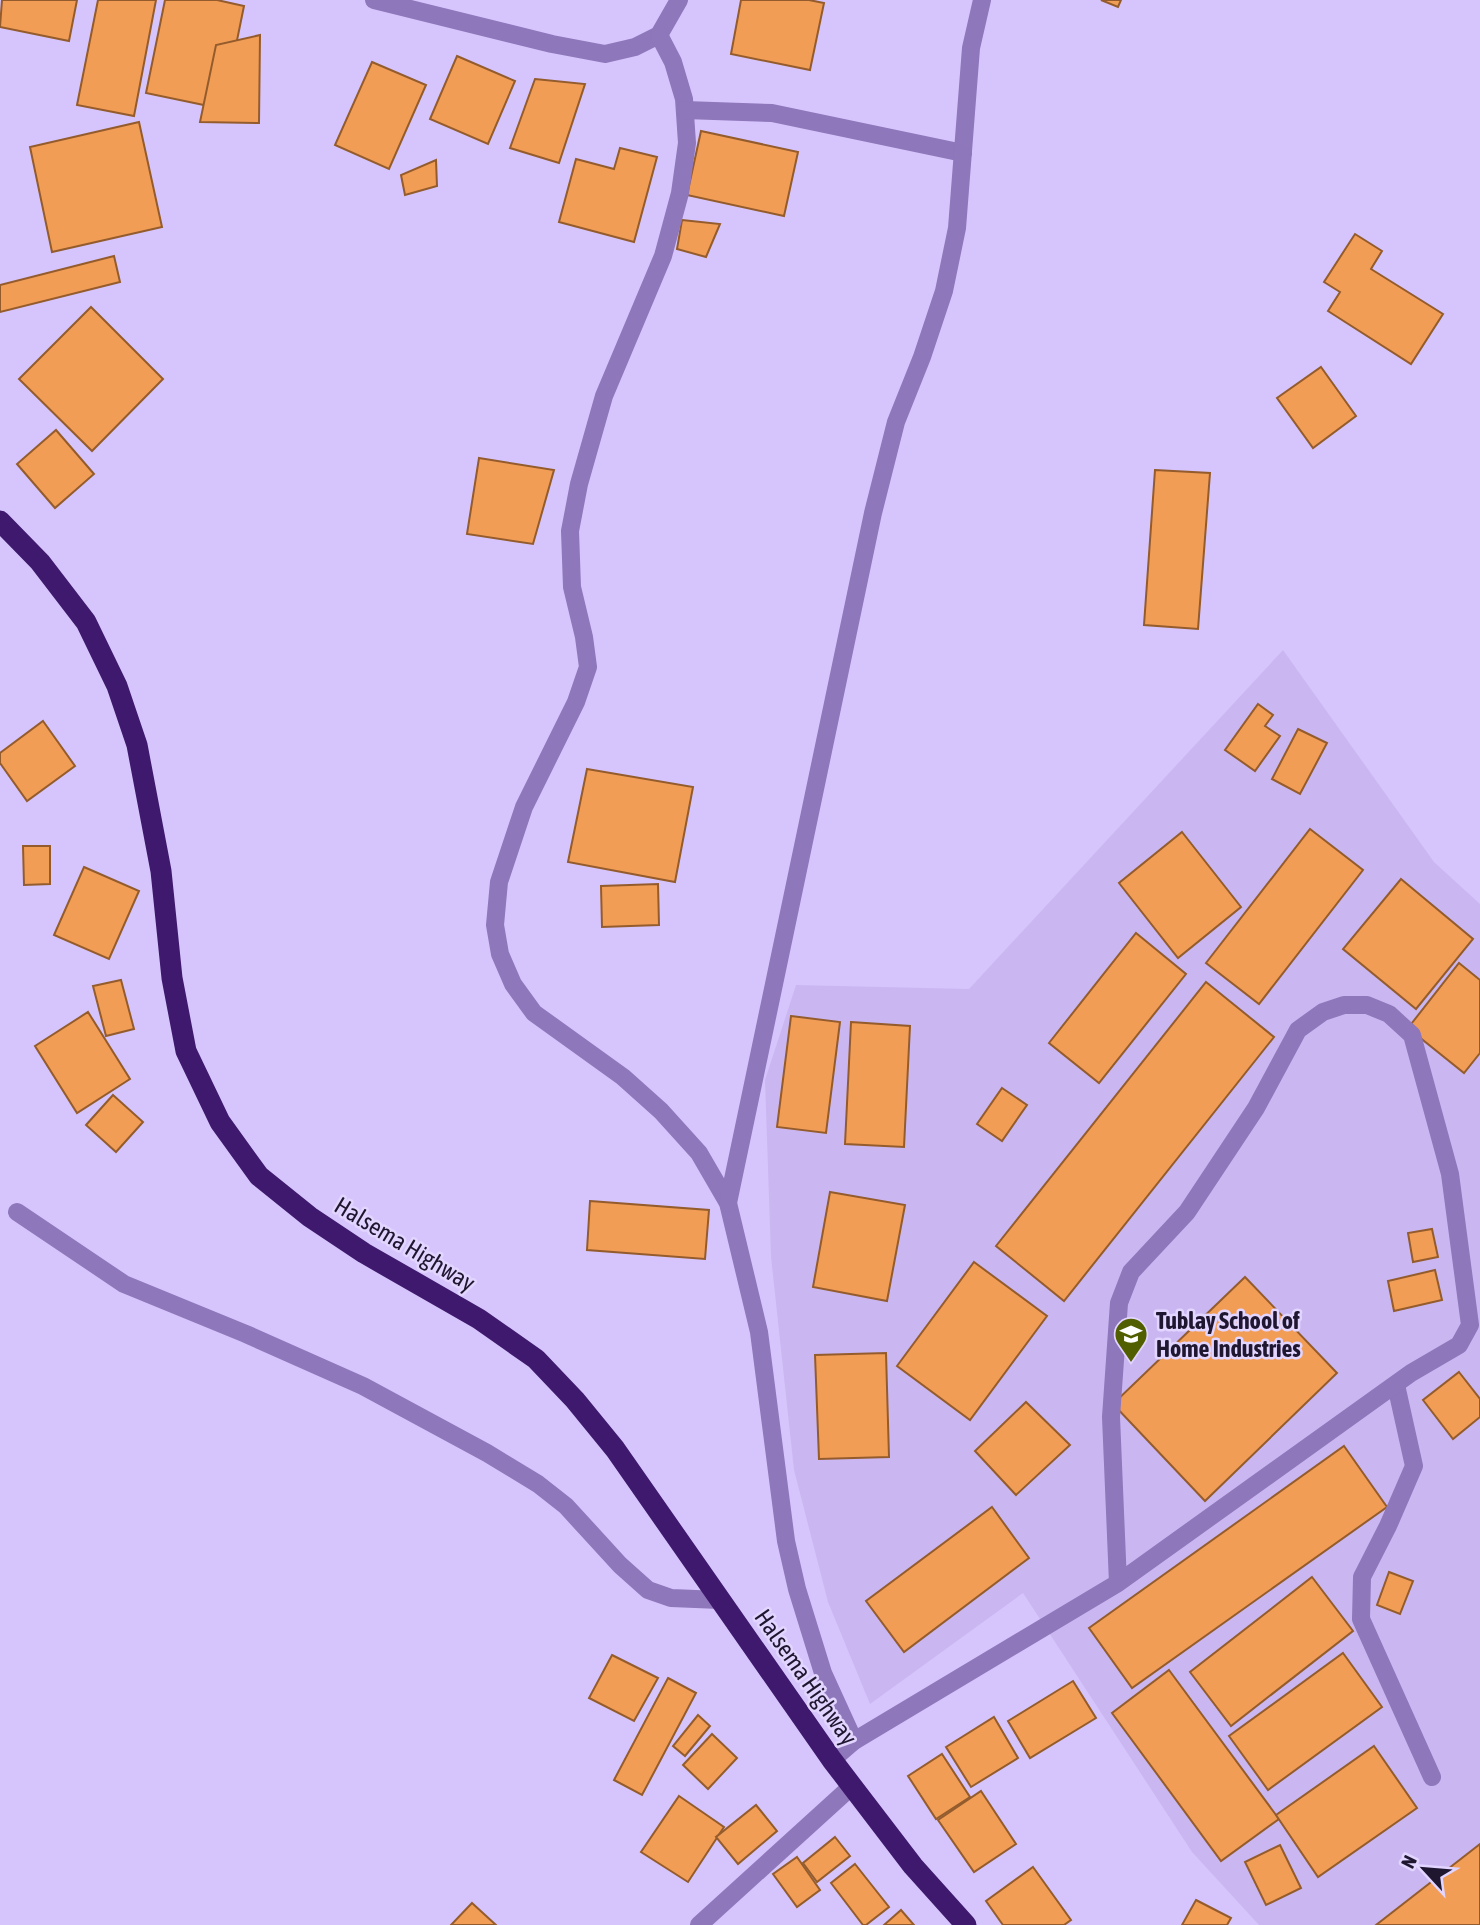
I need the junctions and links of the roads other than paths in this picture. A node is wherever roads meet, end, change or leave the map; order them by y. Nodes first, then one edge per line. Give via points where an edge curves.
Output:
1 (374, 0) edge
2 (679, 0) edge
3 (982, 0) edge
4 (407, 4) edge
5 (659, 35) junction
6 (685, 110) junction
7 (963, 153) junction
8 (0, 521) edge
9 (728, 1203) junction
10 (17, 1212) dead end
11 (1396, 1385) junction
12 (1118, 1583) junction
13 (720, 1600) junction
14 (854, 1741) junction
15 (832, 1760) junction
16 (1432, 1777) dead end
17 (852, 1786) junction
18 (699, 1925) edge
19 (966, 1925) edge

1 - 4 street
2 - 5 street
3 - 7 street via 971,48
4 - 5 street via 605,54
5 - 6 street via 673,62
6 - 7 street via 772,113
6 - 9 street via 684,168 663,256 604,396 570,531 572,587 588,667 576,702 524,807 499,882 495,925 500,954 513,984 534,1013 623,1077 661,1111 699,1153
7 - 9 street via 957,228 944,291 896,422 873,513
8 - 13 highway, Halsema Highway via 40,562 86,622 117,686 137,745 161,871 172,978 186,1051 220,1122 259,1176 310,1217 479,1319 536,1359 615,1449
9 - 14 street via 759,1332 786,1541 797,1589 823,1673
10 - 13 street via 124,1284 363,1386 487,1453 566,1506 648,1590 671,1598
11 - 12 street
11 - 12 street via 1459,1345 1470,1325 1450,1174 1412,1035 1389,1014 1367,1005 1343,1005 1323,1012 1298,1030 1256,1108 1187,1212 1130,1272 1119,1303 1111,1417
11 - 16 street via 1414,1466 1362,1577 1361,1619
12 - 14 street
13 - 15 highway, Halsema Highway
14 - 15 street
15 - 17 highway, Halsema Highway
17 - 18 street
17 - 19 highway, Halsema Highway via 913,1866

